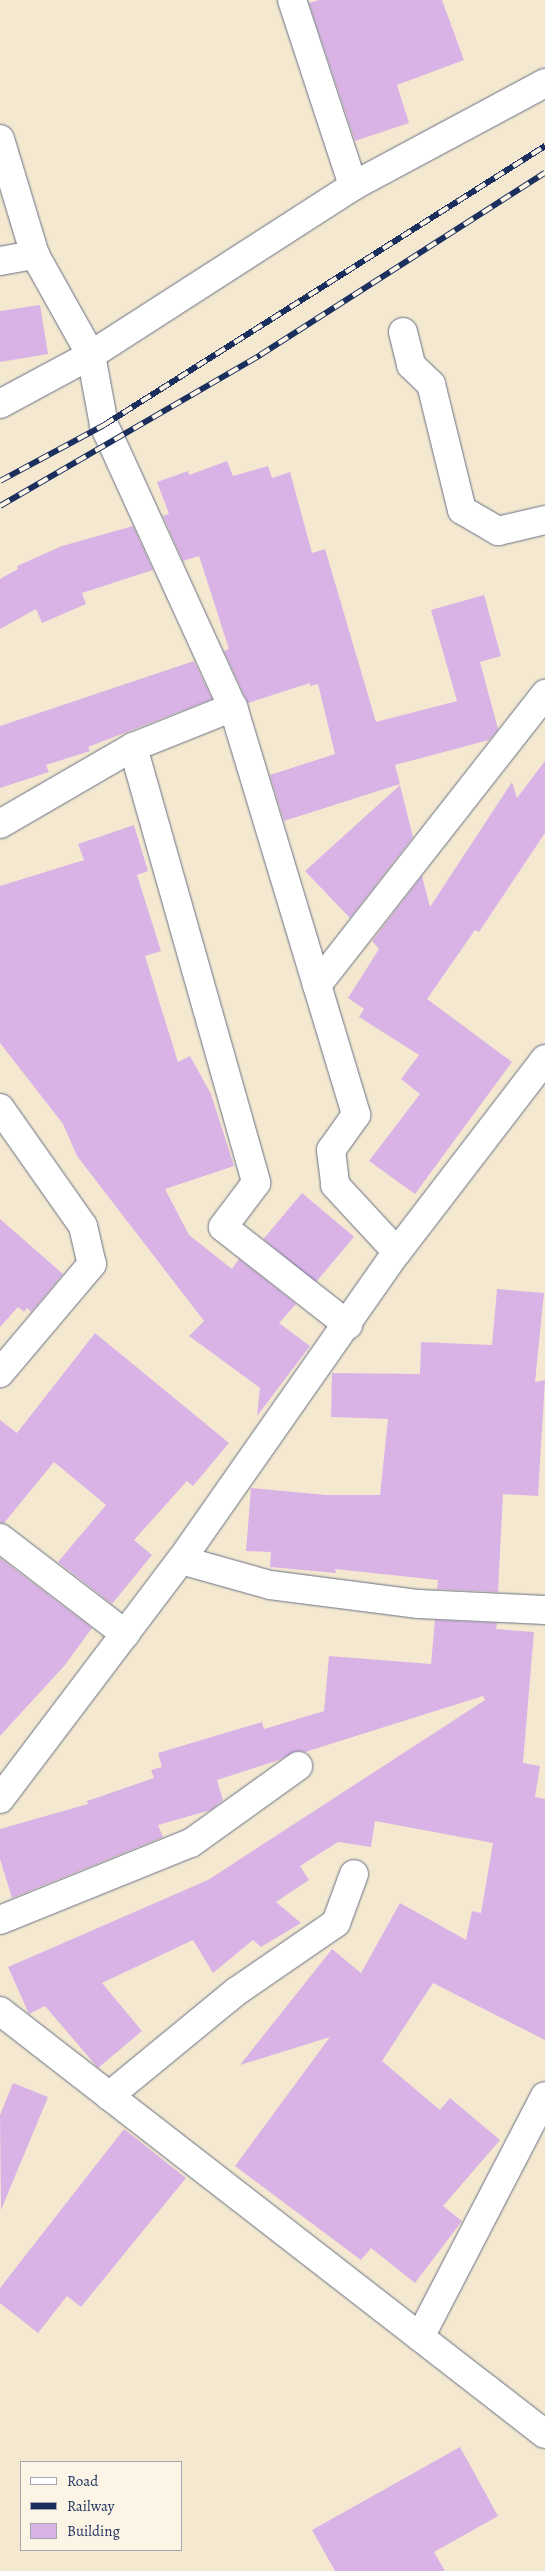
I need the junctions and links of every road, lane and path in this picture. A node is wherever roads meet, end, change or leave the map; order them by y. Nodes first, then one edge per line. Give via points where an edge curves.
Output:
1 (292, 0) edge
2 (545, 83) edge
3 (0, 139) edge
4 (353, 186) junction
5 (34, 255) junction
6 (0, 261) edge
7 (403, 332) dead end
8 (91, 354) junction
9 (0, 404) edge
10 (545, 520) edge
11 (545, 694) edge
12 (233, 707) junction
13 (134, 747) junction
14 (0, 824) edge
15 (317, 985) junction
16 (545, 1059) edge
17 (0, 1108) edge
18 (397, 1252) junction
19 (348, 1325) junction
20 (0, 1373) edge
21 (0, 1538) edge
22 (181, 1560) junction
23 (545, 1610) edge
24 (125, 1634) junction
25 (298, 1766) dead end
26 (0, 1799) edge
27 (354, 1874) dead end
28 (0, 1920) edge
29 (0, 2012) edge
30 (109, 2096) junction
31 (545, 2096) edge
32 (420, 2337) junction
33 (545, 2434) edge

1 - 4 street
2 - 4 street
3 - 5 street
4 - 8 street
5 - 6 street
5 - 8 street
7 - 10 street via 412,365 431,384 462,510 498,531
8 - 9 street
8 - 12 street via 104,424
11 - 15 street
12 - 13 street
12 - 15 street
13 - 14 street
13 - 19 street via 256,1183 223,1227
15 - 18 street via 356,1115 331,1150 335,1185
16 - 18 street
17 - 20 street via 83,1226 92,1264
18 - 19 street
19 - 22 street
21 - 24 street
22 - 23 street via 270,1585 419,1604
22 - 24 street
24 - 26 street
25 - 28 street via 191,1842
27 - 30 street via 336,1923 237,1990
29 - 30 street
30 - 32 street
31 - 32 street
32 - 33 street

